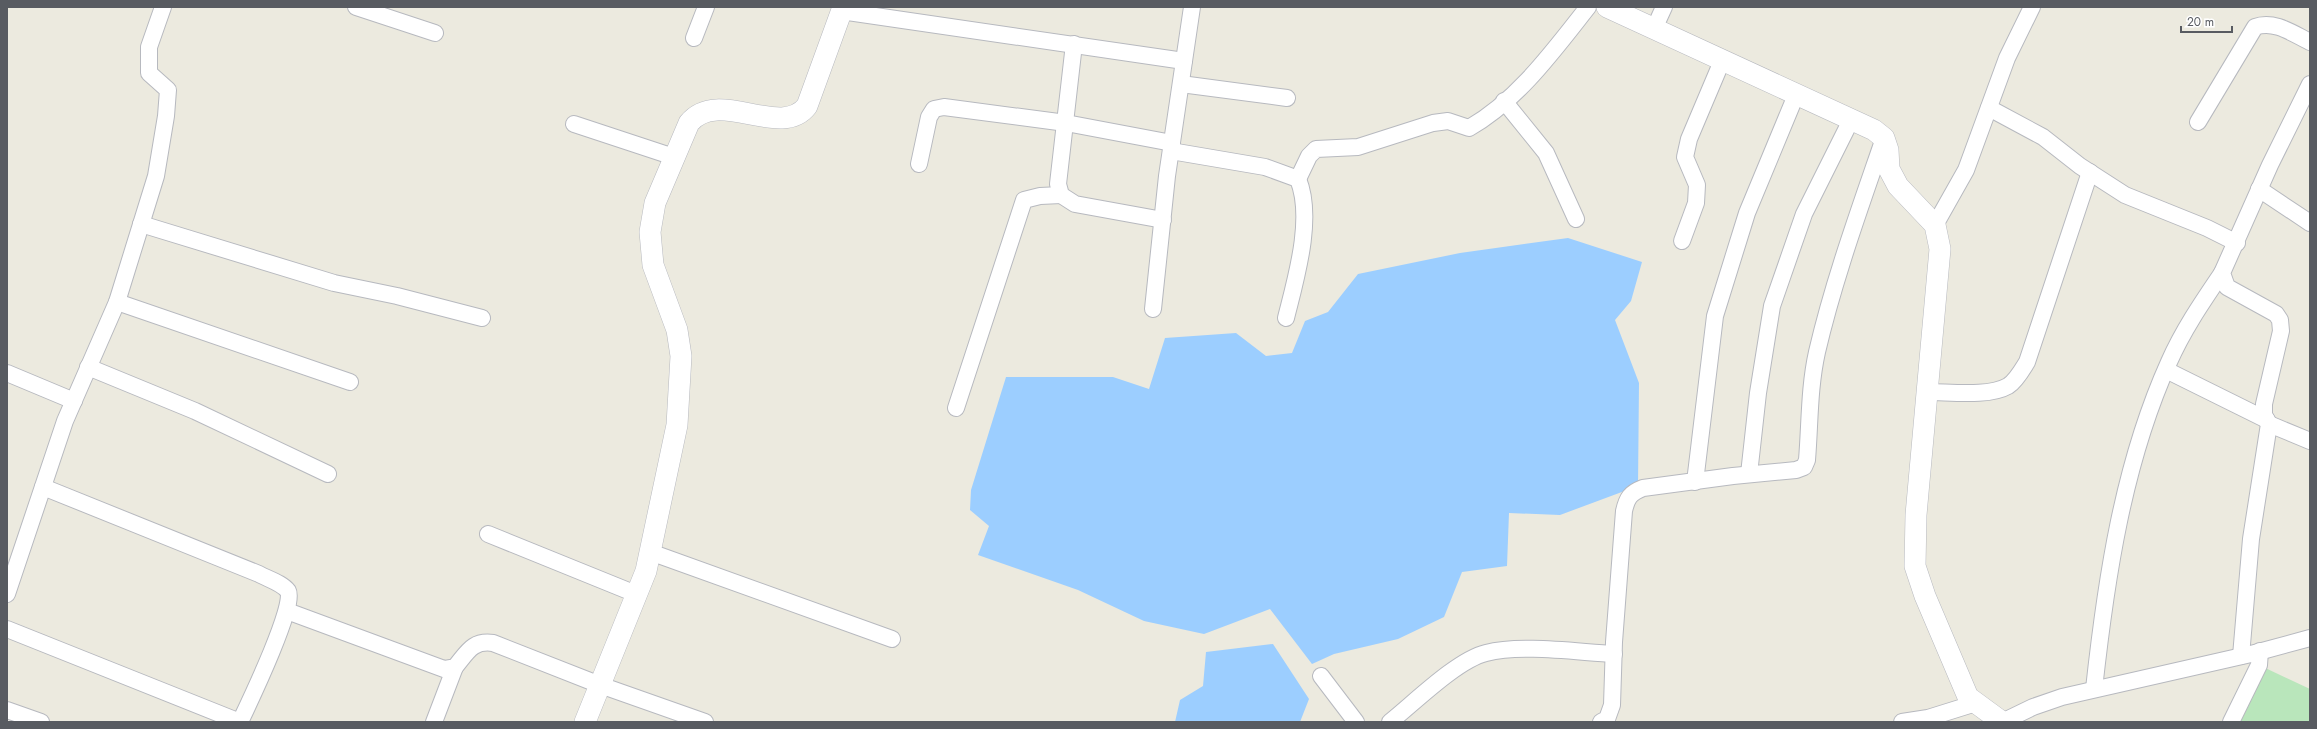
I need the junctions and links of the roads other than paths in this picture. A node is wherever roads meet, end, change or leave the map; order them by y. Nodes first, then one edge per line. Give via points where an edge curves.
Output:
1 (163, 7) edge
2 (356, 7) edge
3 (706, 7) edge
4 (1192, 7) edge
5 (1588, 7) edge
6 (1607, 7) edge
7 (1664, 7) edge
8 (2032, 7) edge
9 (842, 9) edge
10 (1654, 29) junction
11 (436, 33) dead end
12 (694, 38) dead end
13 (2310, 42) edge
14 (1074, 44) junction
15 (1184, 61) junction
16 (1722, 61) junction
17 (1181, 84) junction
18 (2310, 84) edge
19 (1796, 95) junction
20 (1287, 98) dead end
21 (1504, 101) junction
22 (1989, 108) junction
23 (1851, 120) junction
24 (2198, 122) dead end
25 (1066, 123) junction
26 (574, 124) dead end
27 (1884, 138) junction
28 (1171, 147) junction
29 (674, 157) junction
30 (919, 164) dead end
31 (2090, 172) junction
32 (1298, 180) junction
33 (2259, 189) junction
34 (1062, 195) junction
35 (1576, 219) dead end
36 (1163, 220) junction
37 (2310, 223) edge
38 (141, 224) junction
39 (1935, 225) junction
40 (1682, 241) dead end
41 (2237, 243) junction
42 (2222, 273) junction
43 (117, 302) junction
44 (1154, 309) dead end
45 (482, 318) dead end
46 (1286, 318) dead end
47 (88, 367) junction
48 (2166, 370) junction
49 (7, 373) edge
50 (350, 382) dead end
51 (1928, 392) junction
52 (74, 401) junction
53 (956, 408) dead end
54 (2268, 422) junction
55 (2310, 441) edge
56 (328, 474) dead end
57 (1749, 474) junction
58 (1695, 482) junction
59 (43, 487) junction
60 (488, 534) dead end
61 (650, 552) junction
62 (7, 594) edge
63 (636, 594) junction
64 (287, 611) junction
65 (7, 629) edge
66 (892, 638) dead end
67 (2310, 638) edge
68 (2260, 651) junction
69 (1614, 654) junction
70 (2241, 656) junction
71 (455, 667) junction
72 (1321, 676) dead end
73 (600, 685) junction
74 (2094, 689) junction
75 (1976, 703) junction
76 (7, 710) edge
77 (1928, 720) edge
78 (42, 722) edge
79 (434, 722) edge
80 (585, 722) edge
81 (705, 722) edge
82 (1356, 722) edge
83 (1390, 722) edge
84 (1601, 722) edge
85 (1902, 722) edge
86 (2002, 722) edge
87 (2231, 722) edge

1 - 38 street via 149,47 149,73 168,90 166,116 156,176
2 - 11 street
3 - 12 street
4 - 15 street
5 - 21 street via 1552,52
6 - 10 street
7 - 10 street
8 - 22 street via 2008,58
9 - 14 street
9 - 29 street via 808,106 802,114 783,118 719,110 695,115
10 - 16 street
13 - 24 street via 2277,26 2265,23 2255,27
14 - 15 street
14 - 25 street via 1068,83
15 - 17 street
16 - 19 street
16 - 40 street via 1688,139 1685,157 1697,186 1696,202
17 - 20 street
17 - 28 street
18 - 33 street
19 - 23 street
19 - 58 street via 1747,213 1715,316
21 - 32 street via 1469,128 1448,121 1433,123 1358,147 1316,149 1309,156
21 - 35 street via 1546,152
22 - 31 street via 2043,137
22 - 39 street via 1966,170
23 - 27 street via 1874,130
23 - 57 street via 1804,214 1772,306 1758,393
25 - 28 street
25 - 30 street via 944,107 934,109 928,117
25 - 34 street via 1058,184
26 - 29 street
27 - 39 street via 1890,169 1898,186
27 - 57 street via 1849,238 1817,352 1808,411 1807,460 1804,467 1796,470
28 - 32 street via 1265,167
28 - 36 street
29 - 61 street via 655,203 650,232 653,265 677,330 681,356 677,425
31 - 41 street via 2125,195
31 - 51 street via 2027,362 2017,377 2008,386 1989,392
32 - 46 street via 1303,192 1303,237
33 - 37 street
33 - 41 street
34 - 36 street via 1075,204
34 - 53 street via 1024,200
36 - 44 street
38 - 43 street
38 - 45 street via 334,283
39 - 51 street via 1940,249
41 - 42 street
42 - 48 street via 2198,308
42 - 54 street via 2227,287 2276,314 2280,320 2278,344 2264,404 2264,415
43 - 47 street
43 - 50 street
47 - 52 street
47 - 56 street via 195,411
48 - 54 street
48 - 74 street via 2147,417 2122,512 2111,562
49 - 52 street
51 - 75 street via 1916,515 1915,566 1968,697
52 - 59 street
54 - 55 street
54 - 70 street via 2251,539
57 - 58 street
58 - 69 street via 1643,488 1627,498
59 - 62 street
59 - 64 street via 281,585 288,592 290,601
60 - 63 street
61 - 63 street via 646,571
61 - 66 street
63 - 73 street
64 - 65 street via 240,722
64 - 71 street via 444,669
67 - 68 street
68 - 70 street
68 - 87 street via 2259,665
69 - 83 street via 1517,650 1485,653 1460,666
69 - 84 street via 1612,705 1607,719
70 - 74 street
71 - 73 street via 475,644 483,641
71 - 79 street
72 - 82 street
73 - 80 street
73 - 81 street
74 - 86 street via 2033,707
75 - 77 street
75 - 86 street
76 - 78 street
77 - 85 street

